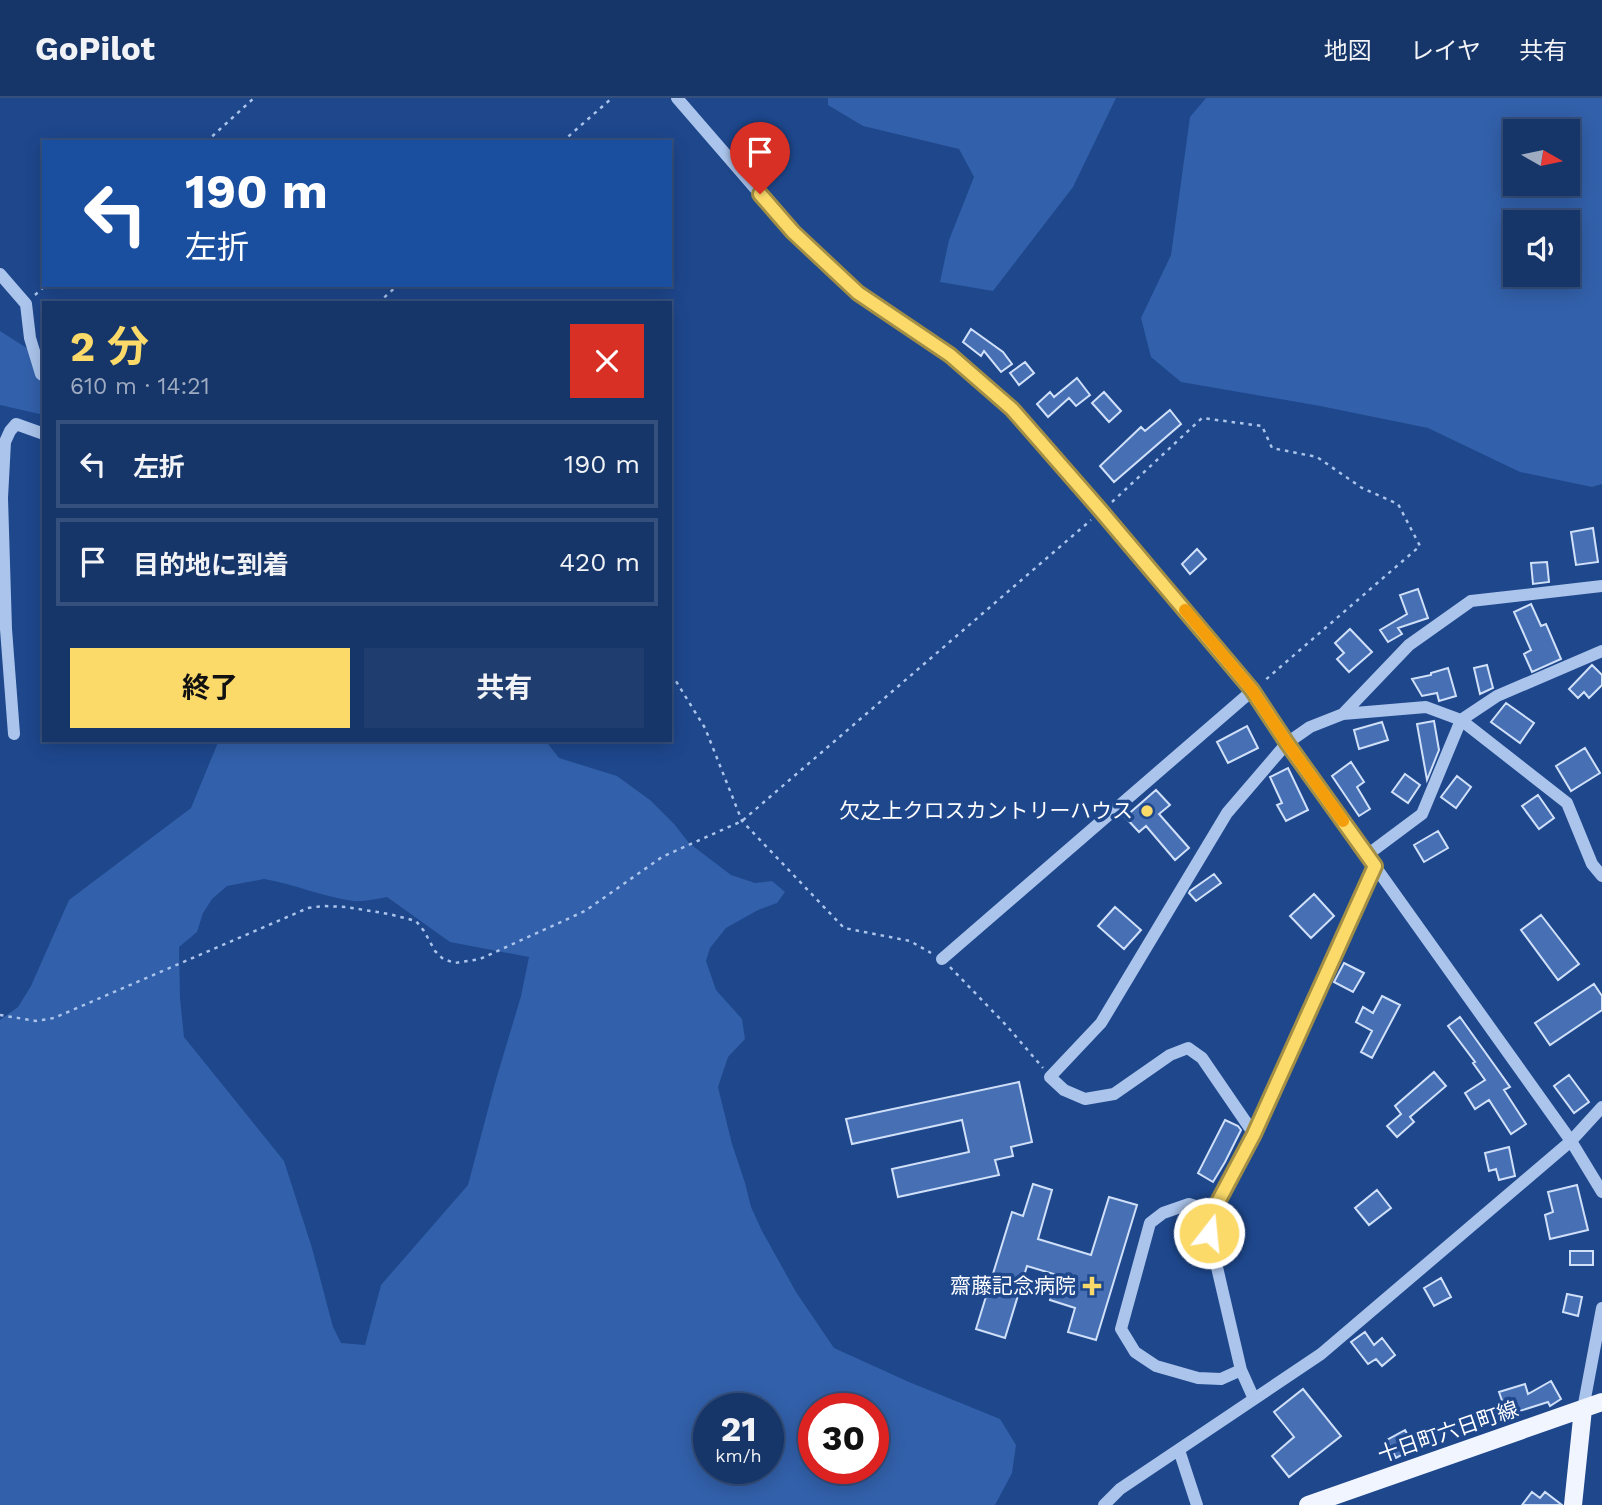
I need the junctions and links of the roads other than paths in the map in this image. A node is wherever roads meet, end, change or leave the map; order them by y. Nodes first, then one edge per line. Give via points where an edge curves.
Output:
1 (677, 98) edge
2 (0, 274) edge
3 (42, 375) edge
4 (42, 433) edge
5 (1602, 586) edge
6 (1602, 651) edge
7 (1252, 690) junction
8 (1343, 714) junction
9 (1461, 720) junction
10 (14, 734) dead end
11 (1287, 743) junction
12 (1371, 860) junction
13 (1602, 876) edge
14 (942, 959) road end
15 (1602, 1107) edge
16 (1254, 1134) junction
17 (1571, 1142) junction
18 (1602, 1192) edge
19 (1215, 1212) junction
20 (1602, 1308) edge
21 (1241, 1370) junction
22 (1254, 1399) junction
23 (1602, 1402) edge
24 (1583, 1409) junction
25 (1180, 1450) junction
26 (1104, 1505) edge
27 (1197, 1505) edge
28 (1308, 1505) edge
29 (1573, 1505) edge

1 - 7 street via 793,232 858,293 950,355 1012,409
2 - 3 street via 26,303 30,338
4 - 10 street via 16,424 5,442 2,498
5 - 8 street via 1471,601 1409,645
6 - 9 street via 1497,696
7 - 11 street
7 - 14 street
8 - 9 street via 1426,707
8 - 11 street via 1310,727
9 - 12 street via 1422,814
9 - 13 street via 1567,803 1592,864
11 - 12 street
11 - 16 street via 1227,813 1101,1023 1051,1077 1064,1090 1085,1099 1114,1094 1170,1055 1188,1048 1202,1058
12 - 16 street
12 - 17 street
15 - 17 street
16 - 19 street
17 - 18 street
17 - 22 street via 1321,1354
19 - 21 street via 1209,1233
19 - 21 street via 1189,1204 1150,1223 1121,1329 1135,1352 1157,1366 1198,1378 1221,1379
20 - 24 street
21 - 22 street
22 - 25 street
23 - 24 main road, 十日町六日町線
24 - 28 main road, 十日町六日町線
24 - 29 main road
25 - 26 street via 1120,1489
25 - 27 street

